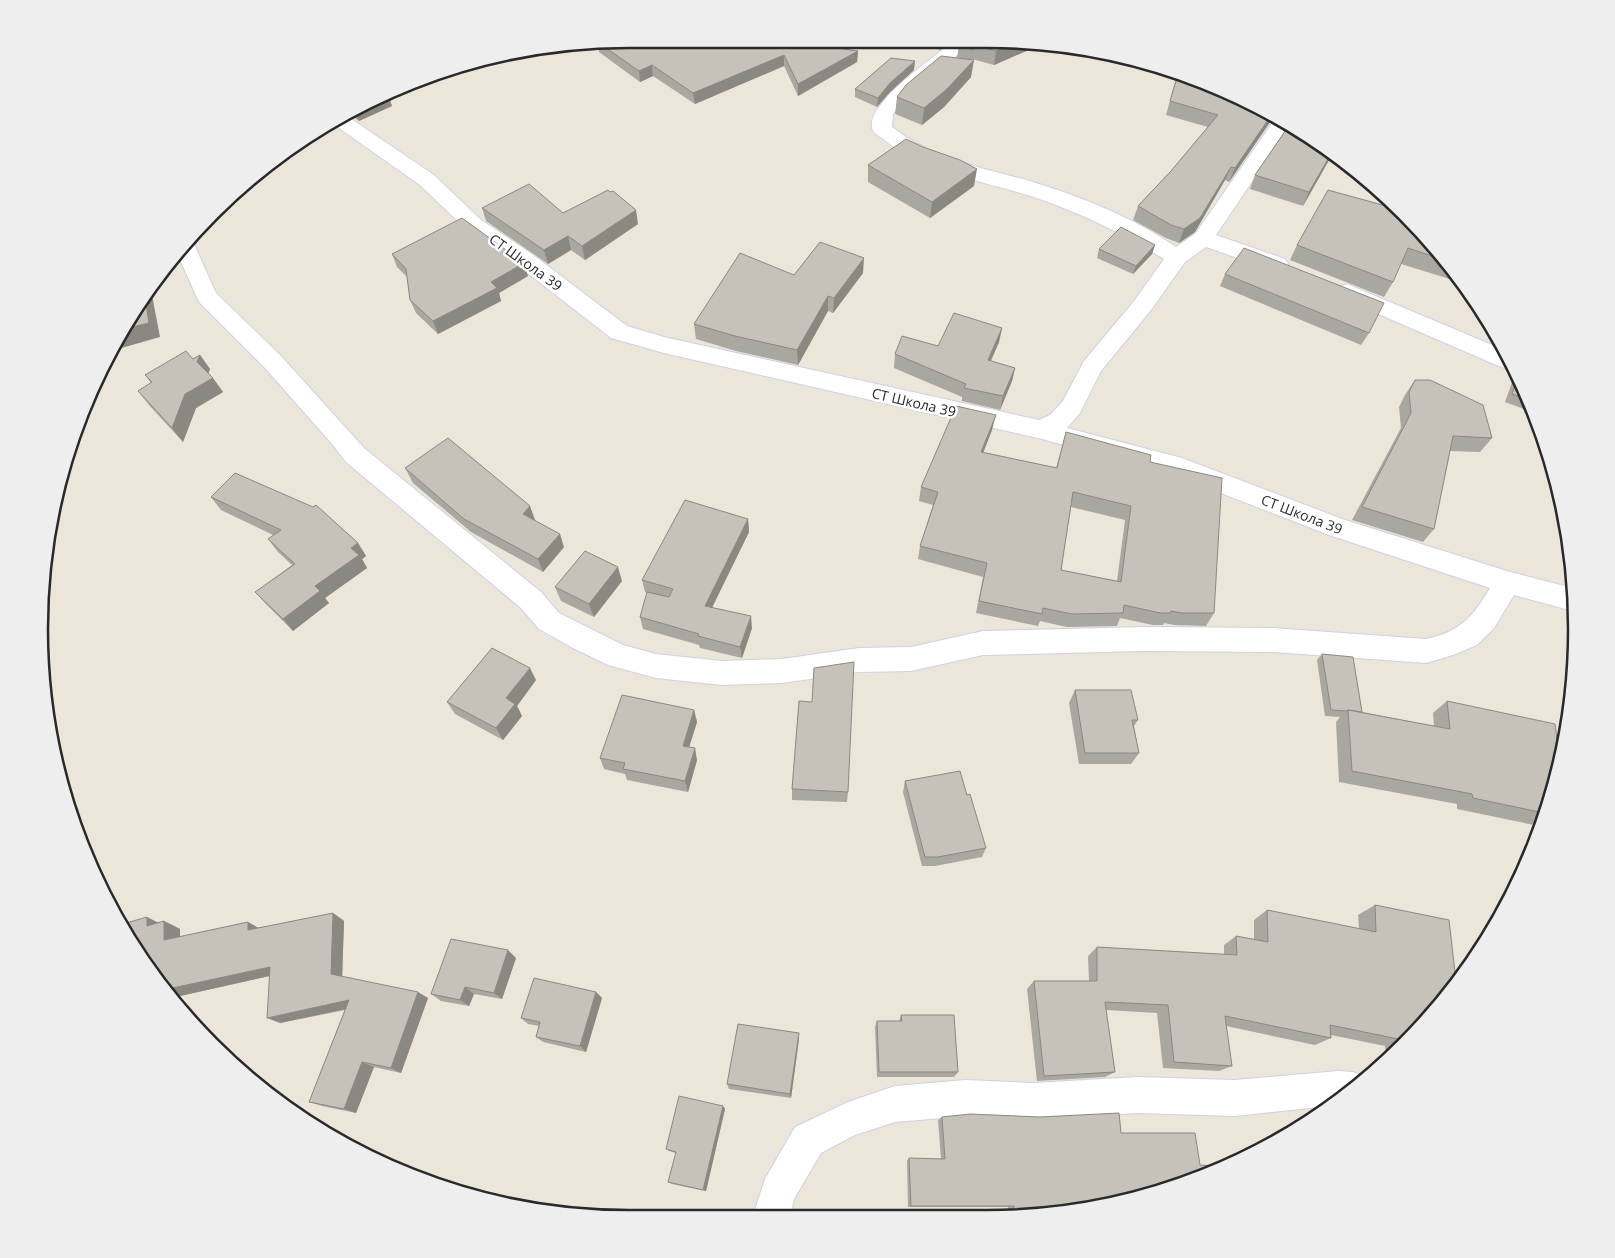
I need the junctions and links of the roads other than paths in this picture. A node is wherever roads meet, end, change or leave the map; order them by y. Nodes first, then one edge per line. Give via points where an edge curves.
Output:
1 (957, 47) edge
2 (343, 122) edge
3 (1279, 127) edge
4 (1203, 238) junction
5 (187, 252) edge
6 (1177, 257) junction
7 (1295, 271) edge
8 (1330, 284) edge
9 (1500, 357) edge
10 (1042, 430) junction
11 (1507, 582) junction
12 (1566, 598) edge
13 (1342, 1088) edge
14 (773, 1210) edge

1 - 6 street via 896,97 883,114 882,129 910,148 954,168 1046,194 1097,214
2 - 10 street, СТ Школа 39 via 427,180 474,225 524,259 618,332
3 - 4 street
4 - 6 street
4 - 7 street
5 - 11 street via 207,297 273,362 361,460 530,600 550,621 618,656 656,666 722,673 782,671 859,660 911,659 983,643 1143,639 1273,640 1426,651 1450,646 1472,635 1489,614
6 - 10 street via 1092,367 1072,407 1059,421
8 - 9 street
10 - 11 street, СТ Школа 39 via 1182,468 1338,528
11 - 12 street, СТ Школа 39
13 - 14 street via 1235,1098 1138,1095 1034,1101 966,1098 895,1104 848,1120 808,1140 778,1192

